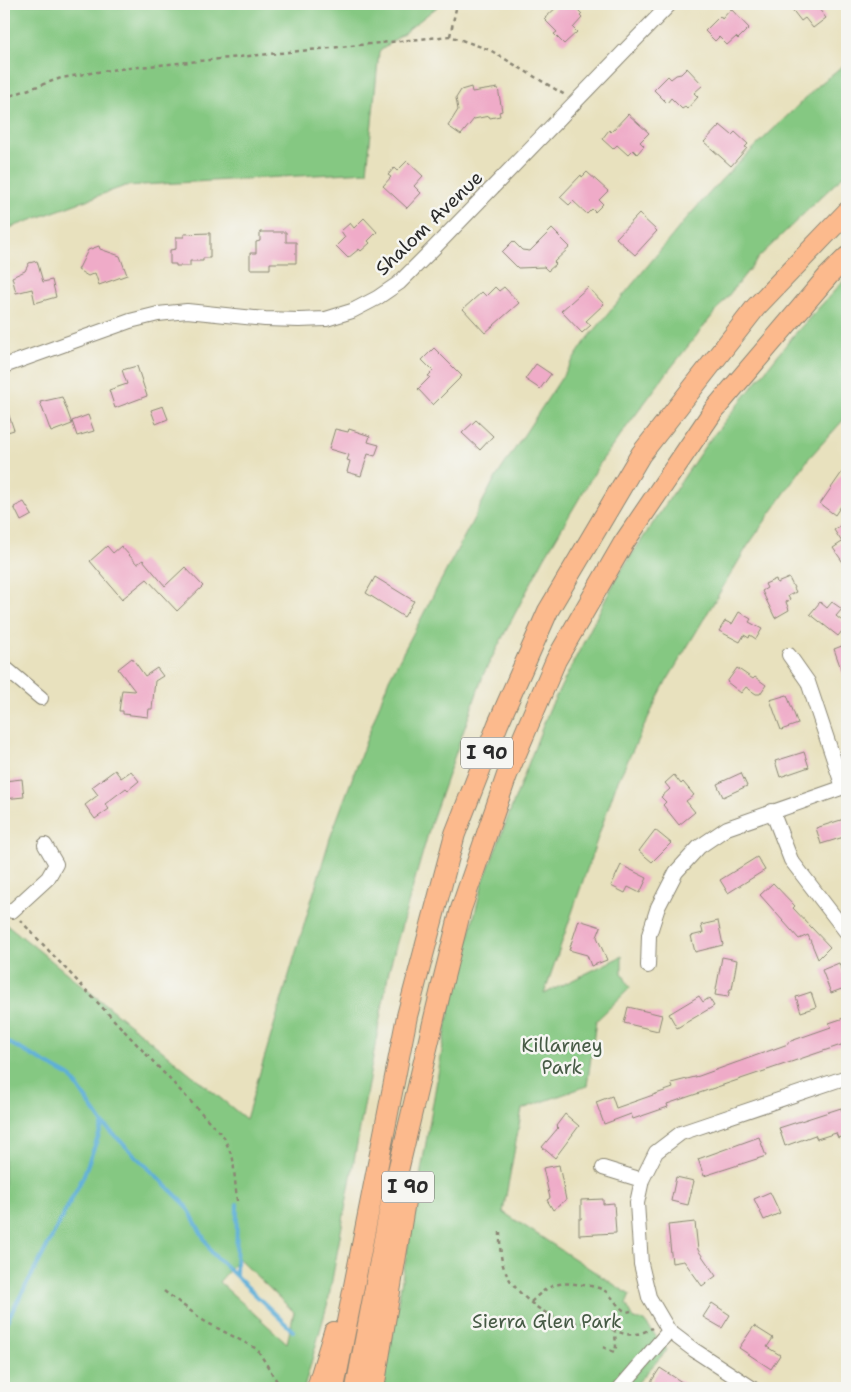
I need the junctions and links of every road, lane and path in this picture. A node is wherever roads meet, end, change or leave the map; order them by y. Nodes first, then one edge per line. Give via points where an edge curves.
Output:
1 (457, 4) edge
2 (670, 4) edge
3 (450, 36) junction
4 (4, 98) edge
5 (574, 101) junction
6 (847, 212) edge
7 (847, 257) edge
8 (4, 366) edge
9 (789, 656) dead end
10 (4, 667) edge
11 (41, 698) dead end
12 (845, 786) edge
13 (772, 811) junction
14 (45, 845) dead end
15 (12, 912) joint
16 (847, 933) edge
17 (648, 966) dead end
18 (442, 985) junction
19 (847, 1077) edge
20 (603, 1168) dead end
21 (642, 1180) junction
22 (237, 1201) dead end
23 (500, 1232) dead end
24 (354, 1289) junction
25 (164, 1290) dead end
26 (531, 1302) junction
27 (631, 1311) dead end
28 (652, 1328) dead end
29 (669, 1331) junction
30 (615, 1332) junction
31 (603, 1347) dead end
32 (280, 1388) edge
33 (317, 1388) edge
34 (334, 1388) edge
35 (356, 1388) edge
36 (374, 1388) edge
37 (620, 1388) edge
38 (752, 1388) edge

1 - 3 path
2 - 5 street, Shalom Avenue
3 - 4 path via 109,70 61,78
3 - 5 path via 490,50
5 - 8 street, Shalom Avenue via 398,283 352,310 326,319 300,320 187,311 158,314
6 - 24 highway, I 90 via 756,307 641,454 548,611 498,724 455,834 407,1016
7 - 18 highway, I 90 via 714,410 623,544 556,660 507,775 461,909
9 - 12 street via 808,682
10 - 11 street
12 - 13 street
13 - 16 street via 791,860
13 - 17 street via 727,828 699,847 676,872 658,906 649,936
14 - 15 street via 56,864 48,878
15 - 22 path via 224,1137 233,1159
18 - 35 highway, I 90 via 393,1192
18 - 36 highway, I 90
19 - 21 street via 681,1133 656,1152
20 - 21 street
21 - 29 street via 637,1203 641,1264 649,1297
23 - 26 path via 502,1261 507,1274
24 - 33 highway, I 90 via 330,1340
24 - 34 highway, I 90
25 - 32 path via 204,1321 257,1349
26 - 27 path via 549,1286 572,1283 605,1290 622,1310
26 - 30 path via 566,1322 592,1323
28 - 30 path via 633,1336
29 - 37 street
29 - 38 street
30 - 31 path via 614,1352

